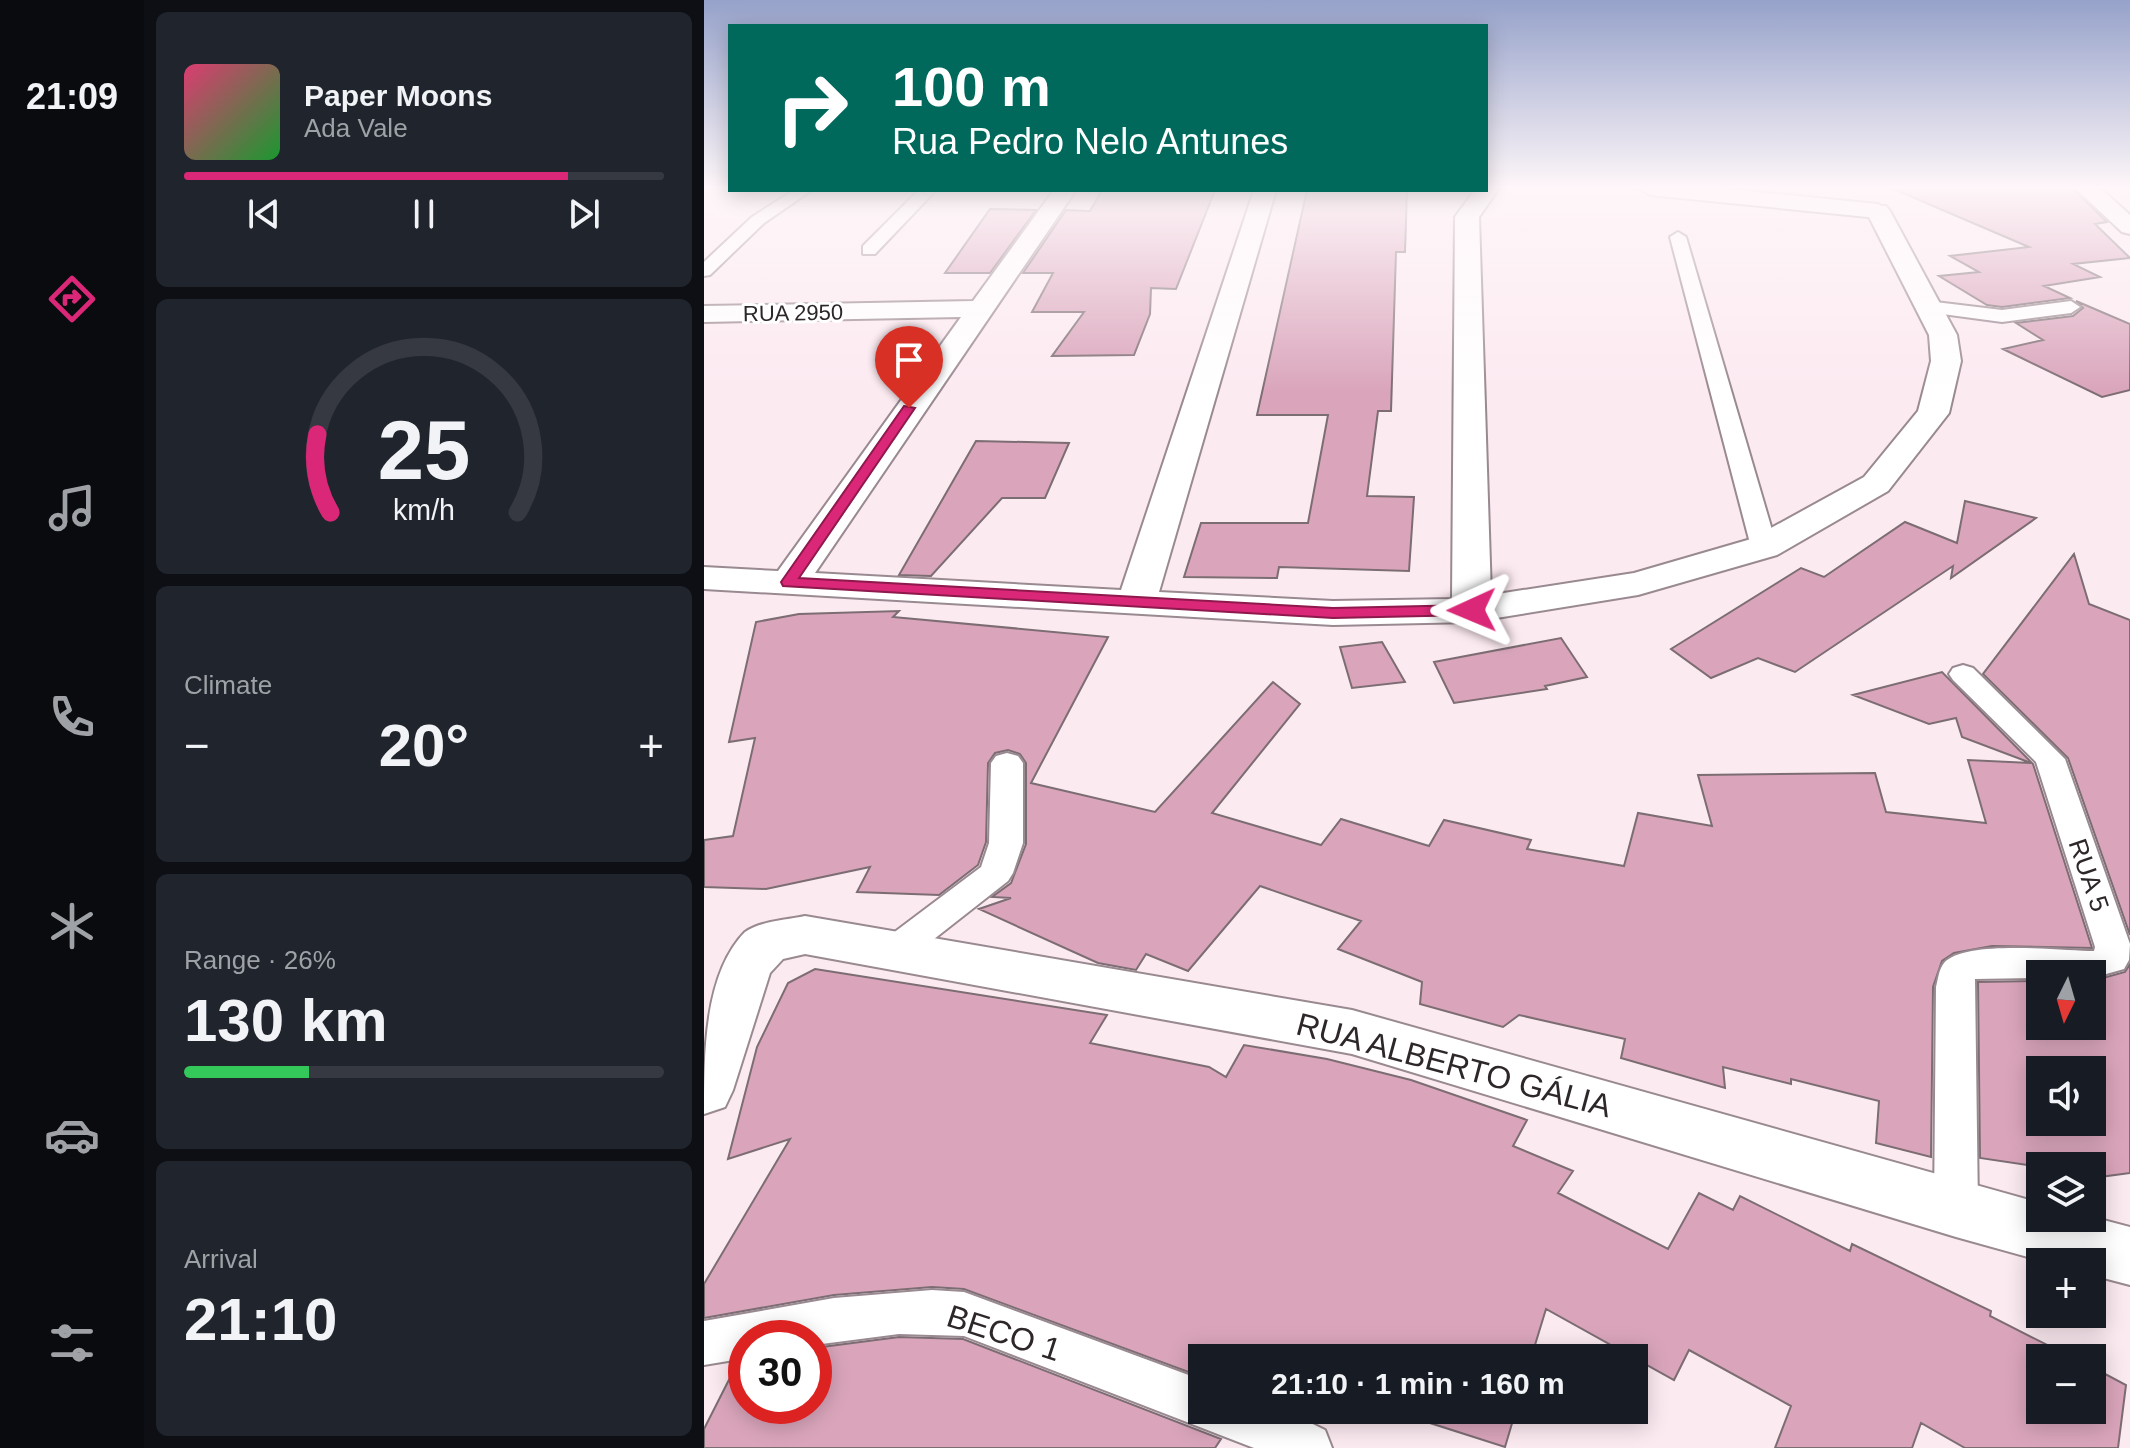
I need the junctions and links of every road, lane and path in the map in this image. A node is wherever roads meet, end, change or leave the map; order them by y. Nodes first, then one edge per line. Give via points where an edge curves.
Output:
1 (720, 256) edge
2 (1017, 256) edge
3 (1245, 256) edge
4 (1467, 256) edge
5 (1683, 256) edge
6 (1900, 256) edge
7 (704, 271) edge
8 (1927, 307) junction
9 (2071, 307) dead end
10 (978, 309) junction
11 (704, 314) edge
12 (1764, 547) junction
13 (704, 578) edge
14 (789, 582) junction
15 (1136, 604) junction
16 (1472, 610) junction
17 (1963, 674) dead end
18 (1007, 763) dead end
19 (893, 952) junction
20 (704, 1090) edge
21 (1956, 1209) junction
22 (2130, 1256) edge
23 (704, 1343) edge
24 (1188, 1399) edge
25 (1256, 1424) edge
26 (1307, 1448) edge

1 - 7 lane
2 - 10 street
3 - 15 street
4 - 16 street
5 - 12 lane
6 - 8 street
8 - 9 lane via 2002,316
8 - 12 street via 1943,335 1946,361 1933,413 1876,484
10 - 11 street, RUA 2950
10 - 14 street
12 - 16 street via 1638,584
13 - 14 street
14 - 15 street
15 - 16 street via 1333,613
17 - 21 lane, RUA 5 via 2050,759 2113,947 2111,960 2100,965 1974,963 1958,971
18 - 19 lane via 1006,843 996,873
19 - 20 street, RUA ALBERTO GÁLIA via 805,935 766,944 746,965
19 - 21 street, RUA ALBERTO GÁLIA via 1352,1032
21 - 22 street, RUA ALBERTO GÁLIA
23 - 24 lane, BECO 1 via 892,1312 964,1314
25 - 26 lane

